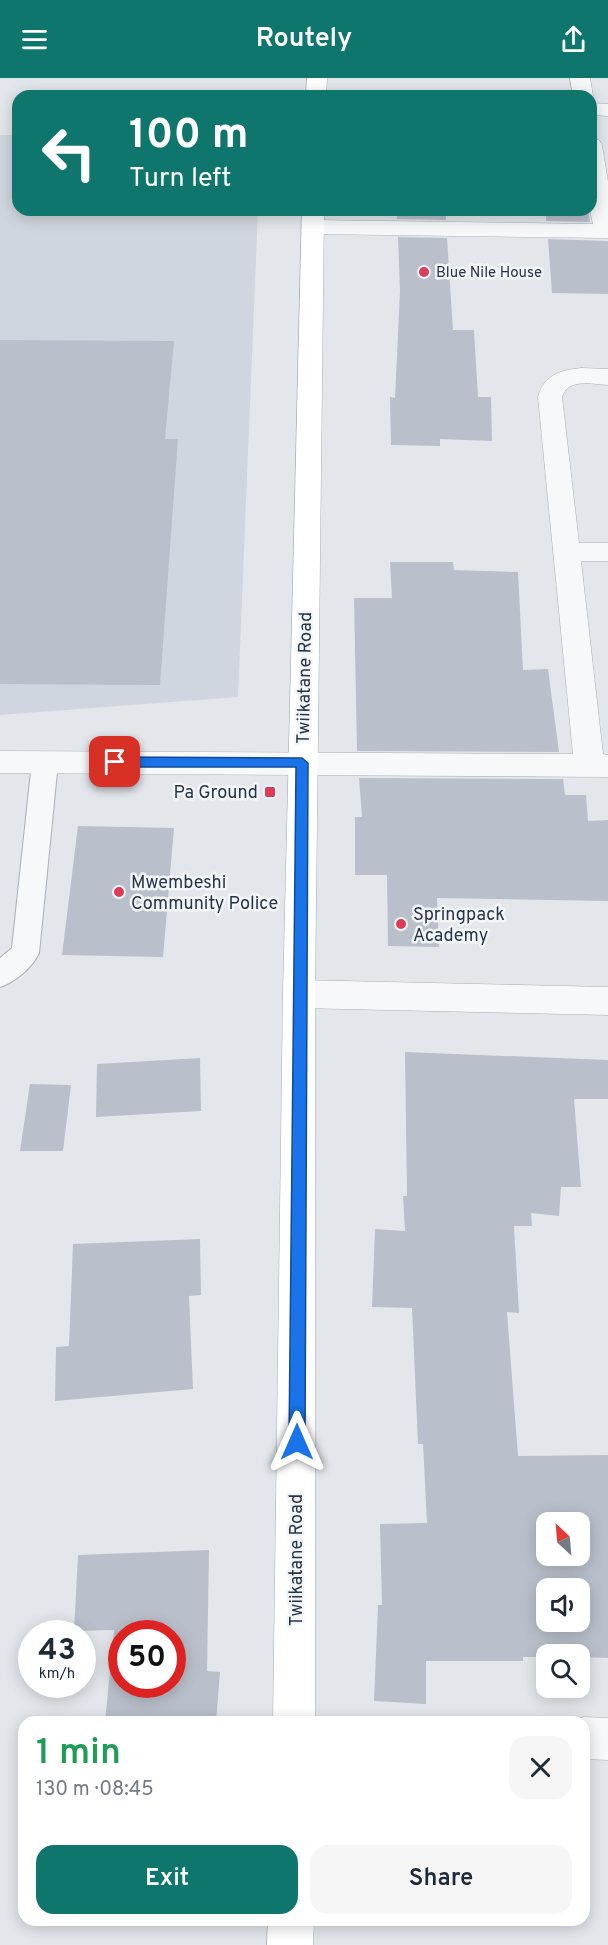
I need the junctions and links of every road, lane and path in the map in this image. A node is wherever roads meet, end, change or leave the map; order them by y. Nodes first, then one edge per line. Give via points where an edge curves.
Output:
1 (597, 177) edge
2 (313, 219) edge
3 (607, 231) edge
4 (608, 377) edge
5 (567, 552) junction
6 (608, 552) edge
7 (0, 762) edge
8 (45, 762) junction
9 (302, 763) junction
10 (598, 766) edge
11 (0, 975) edge
12 (299, 994) junction
13 (608, 1001) edge
14 (294, 1716) edge
15 (590, 1738) edge
16 (608, 1739) edge
17 (291, 1926) edge
18 (290, 1945) edge

1 - 3 street
2 - 3 street
2 - 9 main road, Twiikatane Road
4 - 5 street via 569,377 556,381 551,388
5 - 6 street
5 - 10 street
7 - 8 street
8 - 9 street
8 - 11 lane via 25,953
9 - 10 street
9 - 12 main road, Twiikatane Road
12 - 13 street
12 - 14 main road, Twiikatane Road
15 - 16 street
17 - 18 main road

